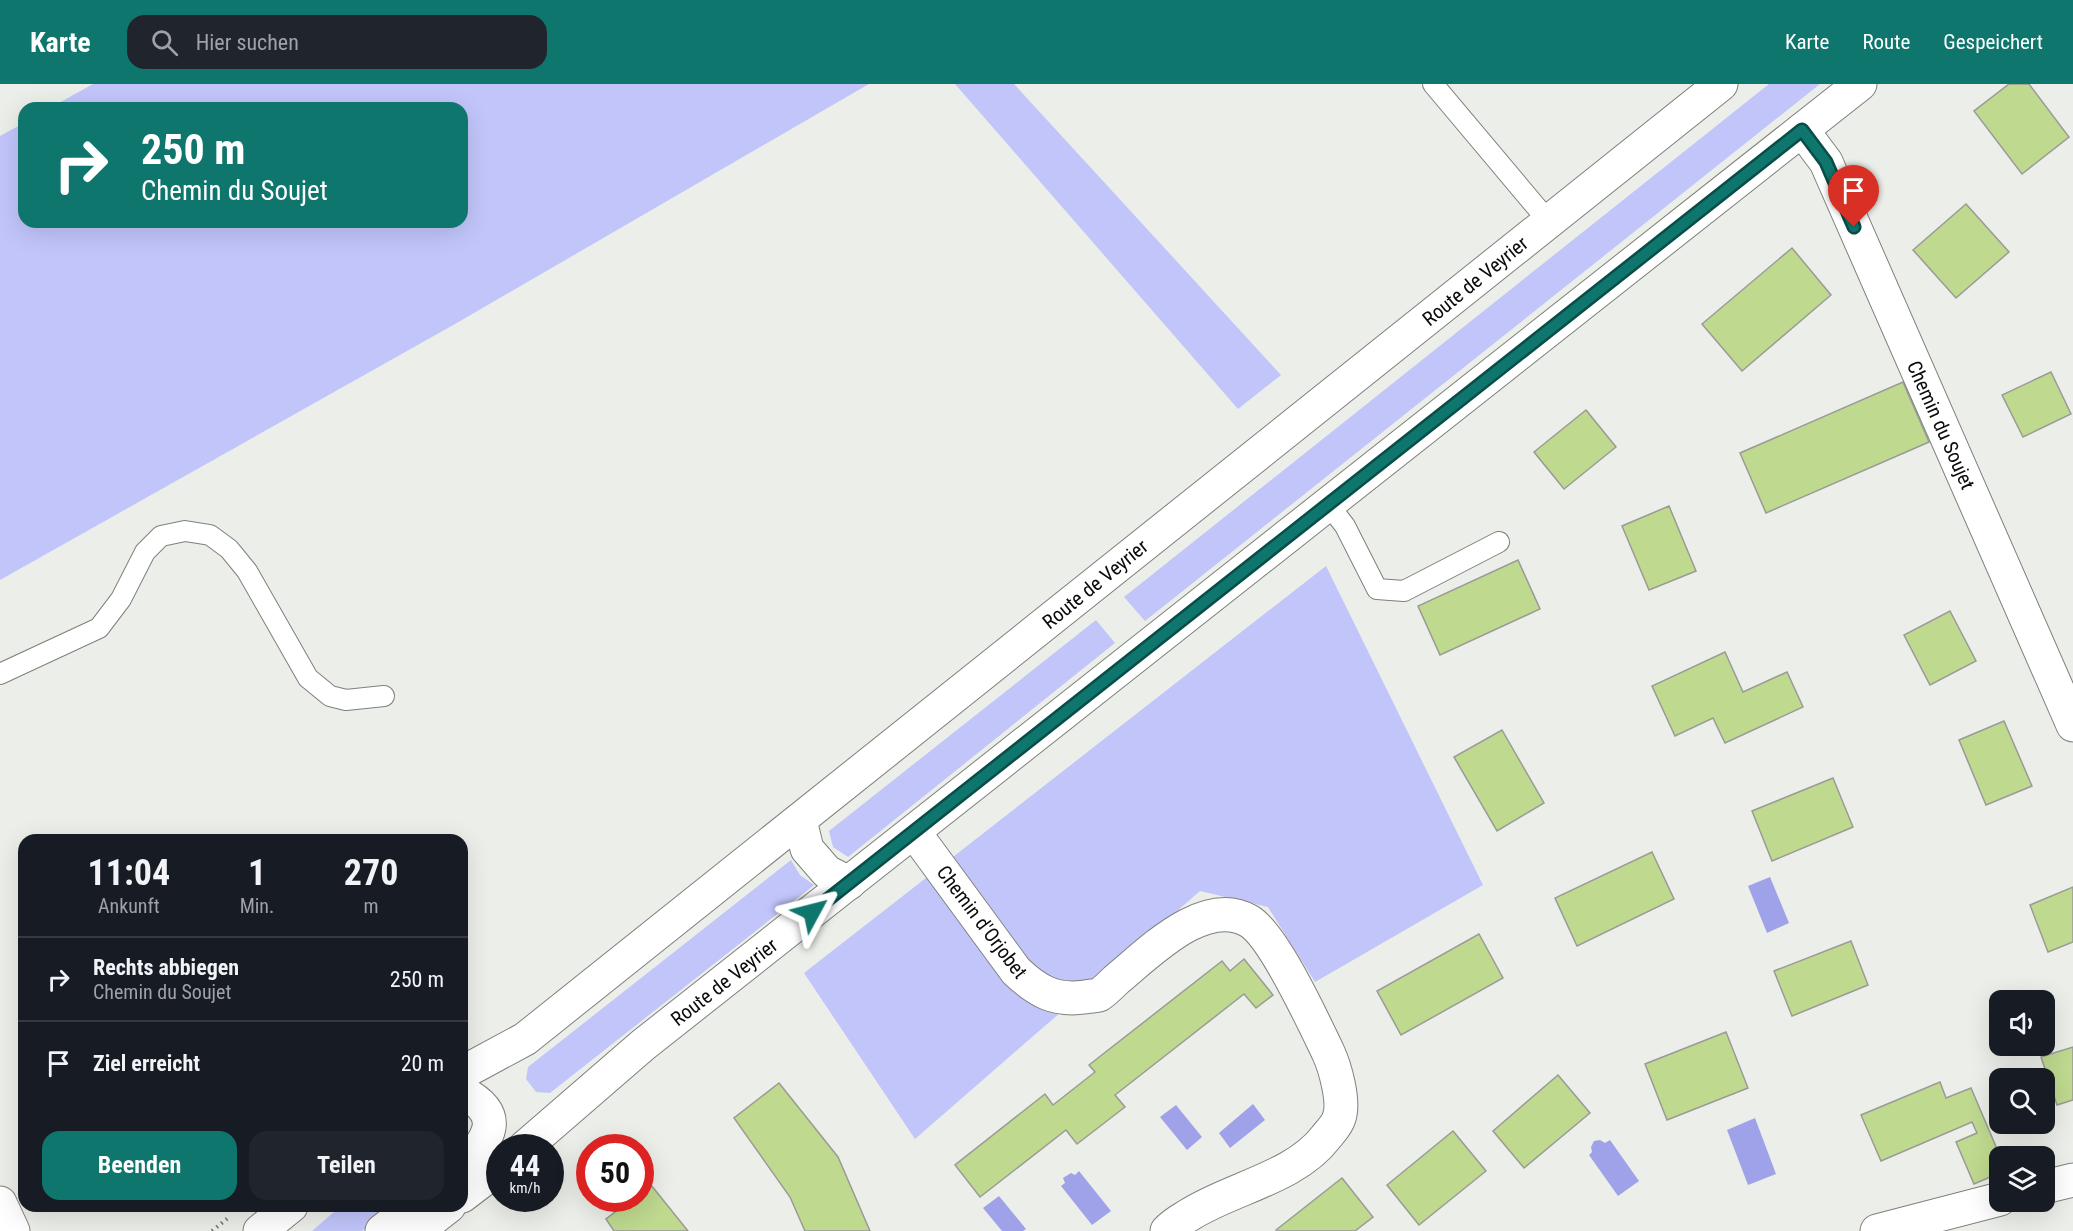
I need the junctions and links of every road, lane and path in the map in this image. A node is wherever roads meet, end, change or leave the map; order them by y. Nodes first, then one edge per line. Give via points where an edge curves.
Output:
1 (1433, 84) edge
2 (1721, 84) edge
3 (1860, 84) edge
4 (1802, 130) junction
5 (1549, 222) junction
6 (1328, 504) junction
7 (1499, 542) dead end
8 (0, 674) edge
9 (384, 696) dead end
10 (2073, 724) edge
11 (800, 820) junction
12 (914, 832) junction
13 (849, 883) junction
14 (468, 1070) edge
15 (468, 1095) edge
16 (540, 1134) edge
17 (468, 1162) edge
18 (486, 1178) edge
19 (2073, 1180) edge
20 (2055, 1184) edge
21 (468, 1191) edge
22 (1989, 1202) edge
23 (0, 1203) edge
24 (284, 1212) edge
25 (406, 1212) edge
26 (441, 1212) edge
27 (13, 1231) edge
28 (260, 1231) edge
29 (382, 1231) edge
30 (417, 1231) edge
31 (1167, 1231) edge
32 (1877, 1231) edge

1 - 5 lane
2 - 5 main road, Route de Veyrier
3 - 4 main road, Route de Veyrier
4 - 6 main road, Route de Veyrier
4 - 10 main road, Chemin du Soujet via 1826,162
5 - 11 main road, Route de Veyrier
6 - 7 lane via 1345,526 1377,589 1404,591
6 - 12 main road, Route de Veyrier
8 - 9 lane via 99,628 121,599 146,552 161,536 185,531 210,535 229,549 247,571 308,678 330,696 346,700
11 - 13 main road via 807,849 827,872
11 - 14 main road, Route de Veyrier via 525,1039
12 - 13 main road, Route de Veyrier
12 - 31 main road, Chemin d'Orjobet via 1016,971 1033,987 1055,997 1098,995 1184,925 1211,915 1248,921 1265,935 1333,1061 1340,1093 1340,1118 1325,1139 1298,1163 1202,1207
13 - 16 main road, Route de Veyrier via 643,1046
15 - 17 main road via 488,1112 489,1129 481,1148
18 - 21 main road
19 - 20 main road
22 - 32 main road
23 - 27 main road
24 - 28 main road
25 - 29 main road
26 - 30 main road

